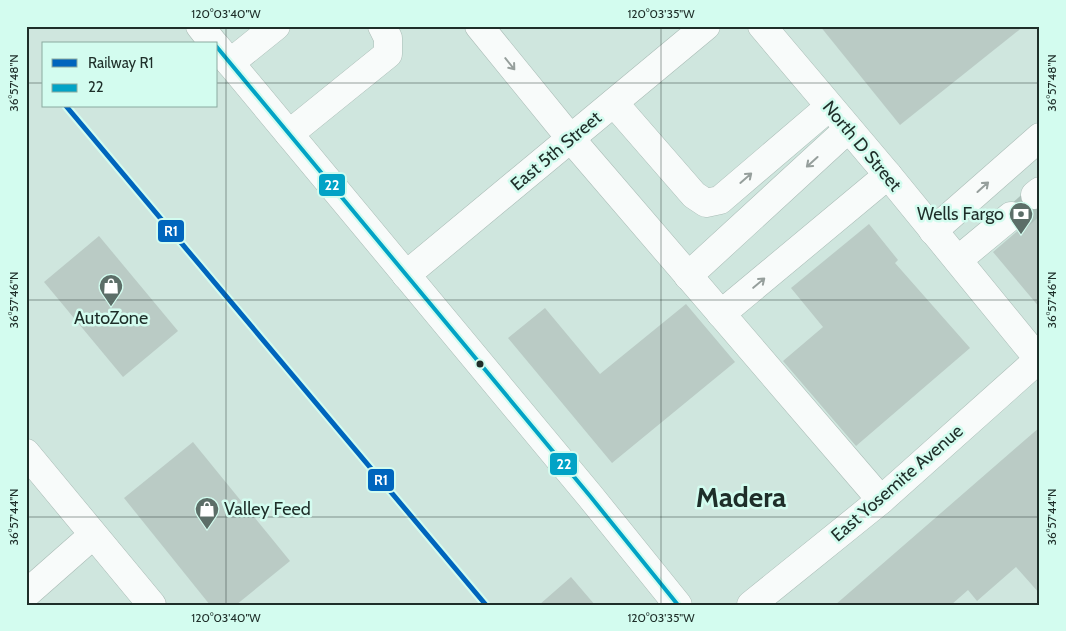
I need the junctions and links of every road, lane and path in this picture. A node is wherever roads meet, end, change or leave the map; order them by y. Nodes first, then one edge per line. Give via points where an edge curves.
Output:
1 (200, 26) edge
2 (276, 26) edge
3 (382, 26) edge
4 (479, 26) edge
5 (706, 26) edge
6 (762, 26) edge
7 (213, 42) edge
8 (220, 51) edge
9 (614, 103) junction
10 (829, 107) junction
11 (848, 129) junction
12 (289, 134) junction
13 (1040, 137) edge
14 (572, 139) junction
15 (888, 176) junction
16 (1010, 219) tunnel mouth
17 (933, 231) junction
18 (958, 260) junction
19 (406, 275) junction
20 (688, 276) junction
21 (721, 314) junction
22 (1039, 360) edge
23 (26, 453) edge
24 (881, 500) junction
25 (93, 535) junction
26 (26, 594) edge
27 (152, 605) edge
28 (678, 605) edge
29 (751, 605) edge

1 - 7 street
2 - 8 street
3 - 12 street via 388,38 388,54
4 -> 14 street
5 - 9 street, East 5th Street
6 - 10 street, North D Street
8 - 12 street
9 -> 10 street via 694,195 706,203 720,200
9 - 14 street, East 5th Street
10 - 11 street, North D Street
11 - 15 street, North D Street
11 -> 20 street
12 - 19 street
17 -> 13 street
14 - 19 street, East 5th Street
14 - 20 street
15 - 17 street, North D Street
21 -> 15 street
16 - 18 street
17 - 18 street, North D Street
18 - 22 street, North D Street
19 - 28 street
20 - 21 street
21 - 24 street
22 - 24 street, East Yosemite Avenue
23 - 25 street
24 - 29 street, East Yosemite Avenue
25 - 26 street
25 - 27 street

